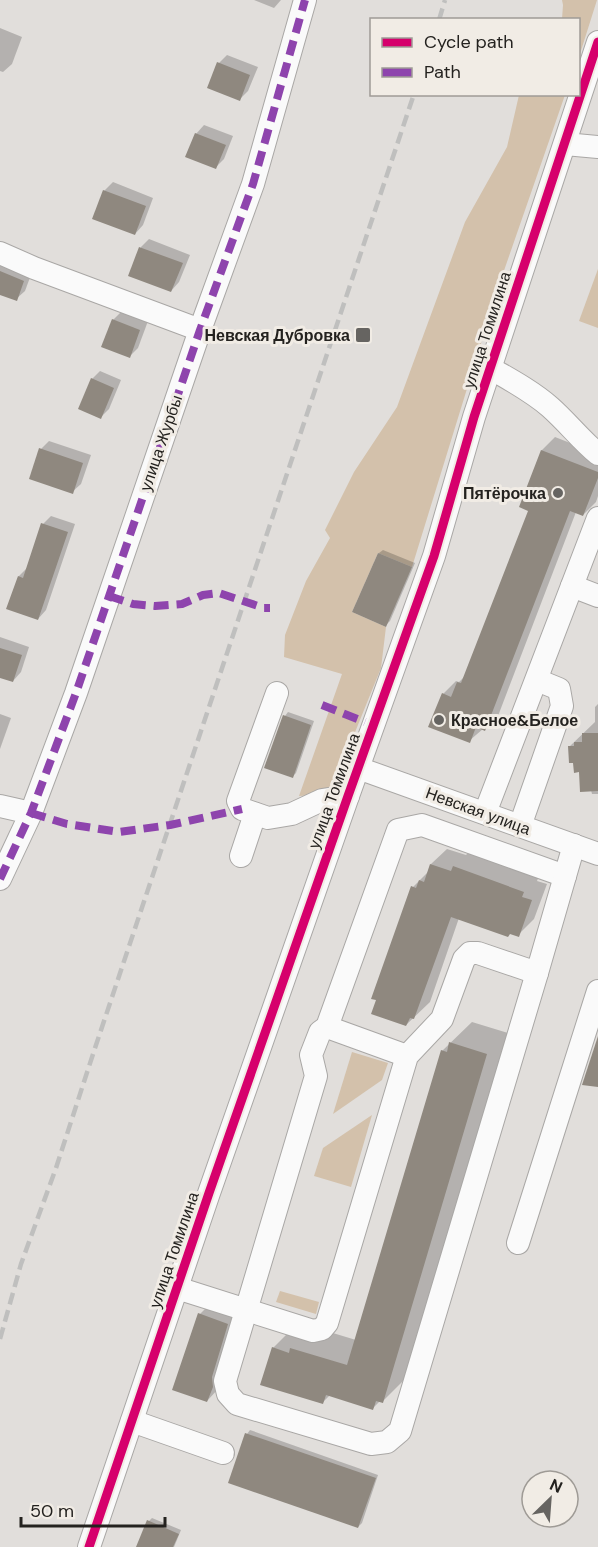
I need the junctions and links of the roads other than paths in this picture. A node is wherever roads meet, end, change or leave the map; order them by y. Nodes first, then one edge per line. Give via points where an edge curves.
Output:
1 (305, 0) edge
2 (598, 42) edge
3 (564, 144) junction
4 (598, 147) edge
5 (0, 253) edge
6 (200, 330) junction
7 (490, 368) junction
8 (598, 454) edge
9 (598, 518) edge
10 (572, 586) junction
11 (598, 596) edge
12 (537, 680) junction
13 (277, 693) dead end
14 (358, 768) junction
15 (348, 796) junction
16 (0, 806) edge
17 (31, 813) junction
18 (485, 813) junction
19 (255, 814) junction
20 (520, 826) junction
21 (574, 845) junction
22 (598, 854) edge
23 (241, 856) dead end
24 (565, 876) junction
25 (0, 879) edge
26 (537, 973) junction
27 (598, 991) edge
28 (327, 1027) junction
29 (407, 1056) junction
30 (518, 1243) dead end
31 (177, 1288) junction
32 (246, 1311) junction
33 (132, 1421) junction
34 (223, 1453) dead end
35 (89, 1547) edge

1 - 6 street, улица Журбы via 253,184
2 - 3 street, улица Томилина
3 - 4 street
3 - 7 street, улица Томилина
5 - 6 street
6 - 17 street, улица Журбы
7 - 8 street via 550,407
7 - 14 street, улица Томилина via 434,555
9 - 10 street
10 - 11 street
10 - 12 street
12 - 18 street
12 - 20 street via 559,689 562,706
13 - 19 street via 238,801 242,809
14 - 15 street, улица Томилина
14 - 18 street, Невская улица
15 - 19 street via 322,800 292,814 268,818
15 - 31 street, улица Томилина
16 - 17 street
17 - 25 street, улица Журбы
18 - 20 street, Невская улица
19 - 23 street
20 - 21 street, Невская улица
21 - 22 street, Невская улица
21 - 24 street
24 - 26 street
24 - 28 street via 422,825 398,830
26 - 29 street via 478,952 470,953 464,959 442,1019
26 - 32 street via 400,1431 387,1442 371,1444 237,1404 228,1394 225,1381
27 - 30 street
28 - 29 street
28 - 32 street via 320,1032 312,1055 316,1076
29 - 32 street via 327,1323 313,1331
31 - 32 street
31 - 33 street, улица Томилина
33 - 34 street
33 - 35 street, улица Томилина

